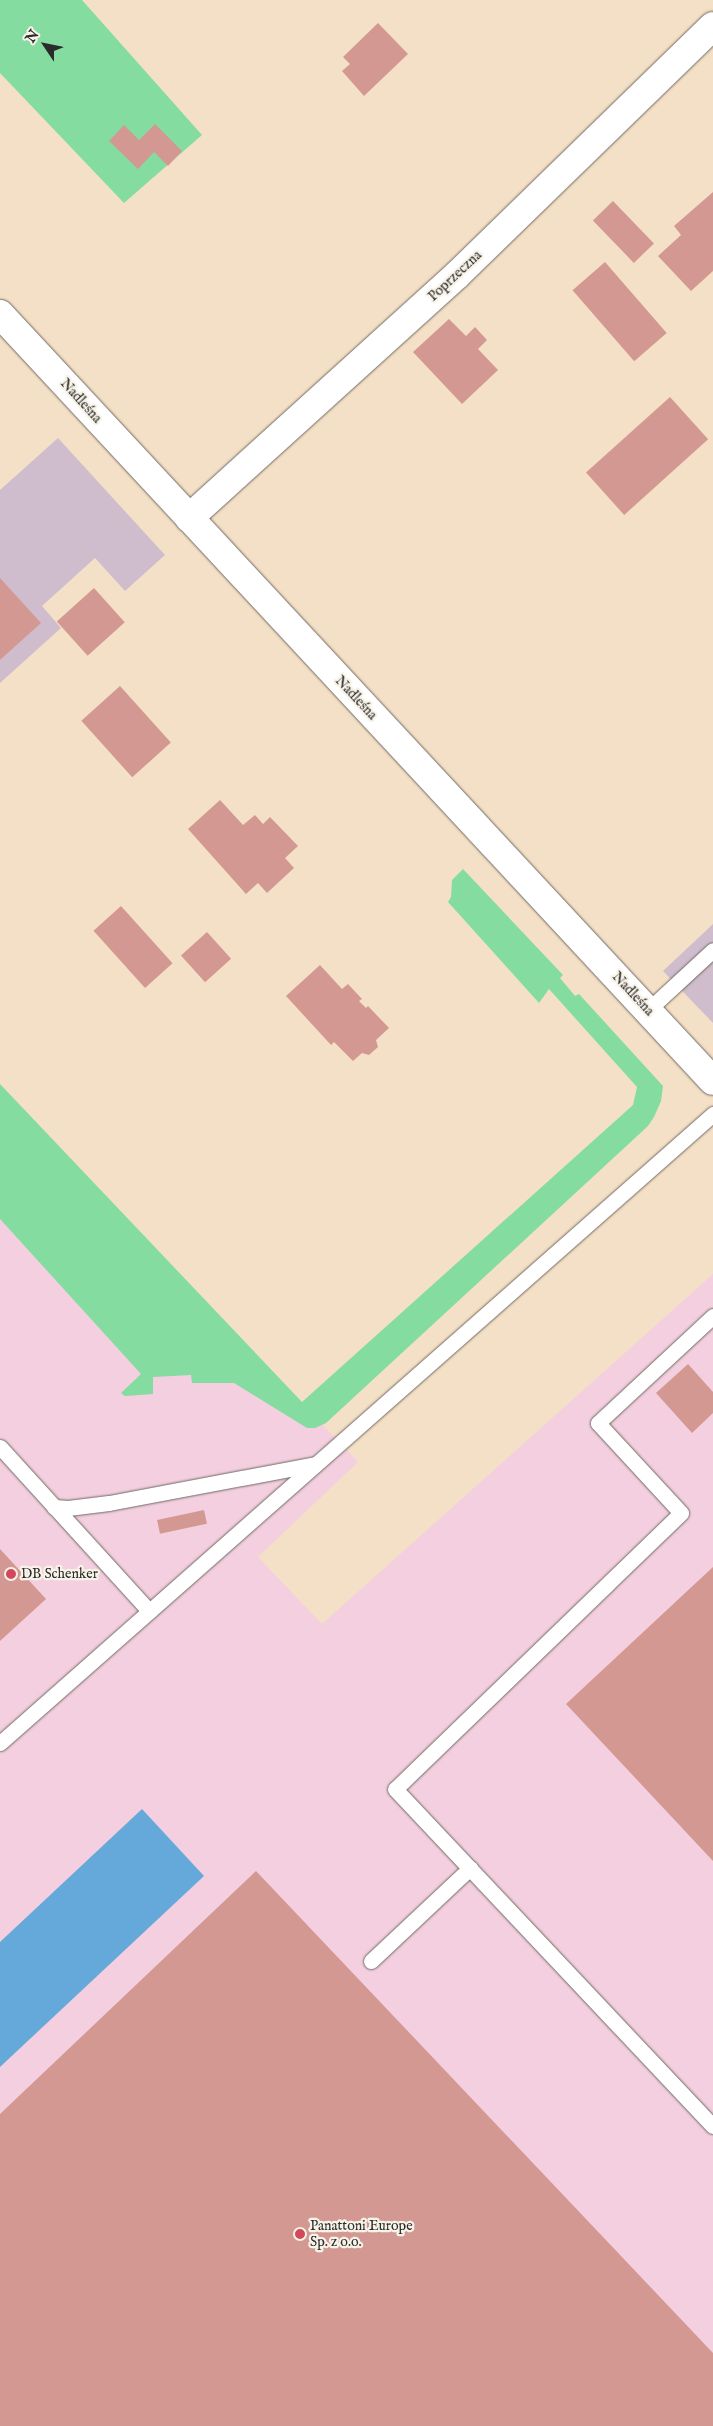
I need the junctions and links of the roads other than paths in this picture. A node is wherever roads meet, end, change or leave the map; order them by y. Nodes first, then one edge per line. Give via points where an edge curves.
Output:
1 (713, 26) edge
2 (0, 314) edge
3 (189, 518) junction
4 (713, 950) edge
5 (648, 1010) junction
6 (713, 1082) edge
7 (713, 1114) edge
8 (713, 1316) edge
9 (0, 1447) edge
10 (316, 1464) junction
11 (54, 1507) junction
12 (149, 1611) junction
13 (0, 1743) edge
14 (470, 1868) junction
15 (371, 1961) dead end
16 (713, 2126) edge

1 - 3 street, Poprzeczna via 457,275
2 - 3 street, Nadleśna
3 - 5 street, Nadleśna
4 - 5 lane
5 - 6 street, Nadleśna
7 - 10 lane
8 - 14 lane via 598,1423 681,1513 395,1789
9 - 11 lane
10 - 11 lane via 109,1503
10 - 12 lane
11 - 12 lane
12 - 13 lane
14 - 15 lane
14 - 16 lane

